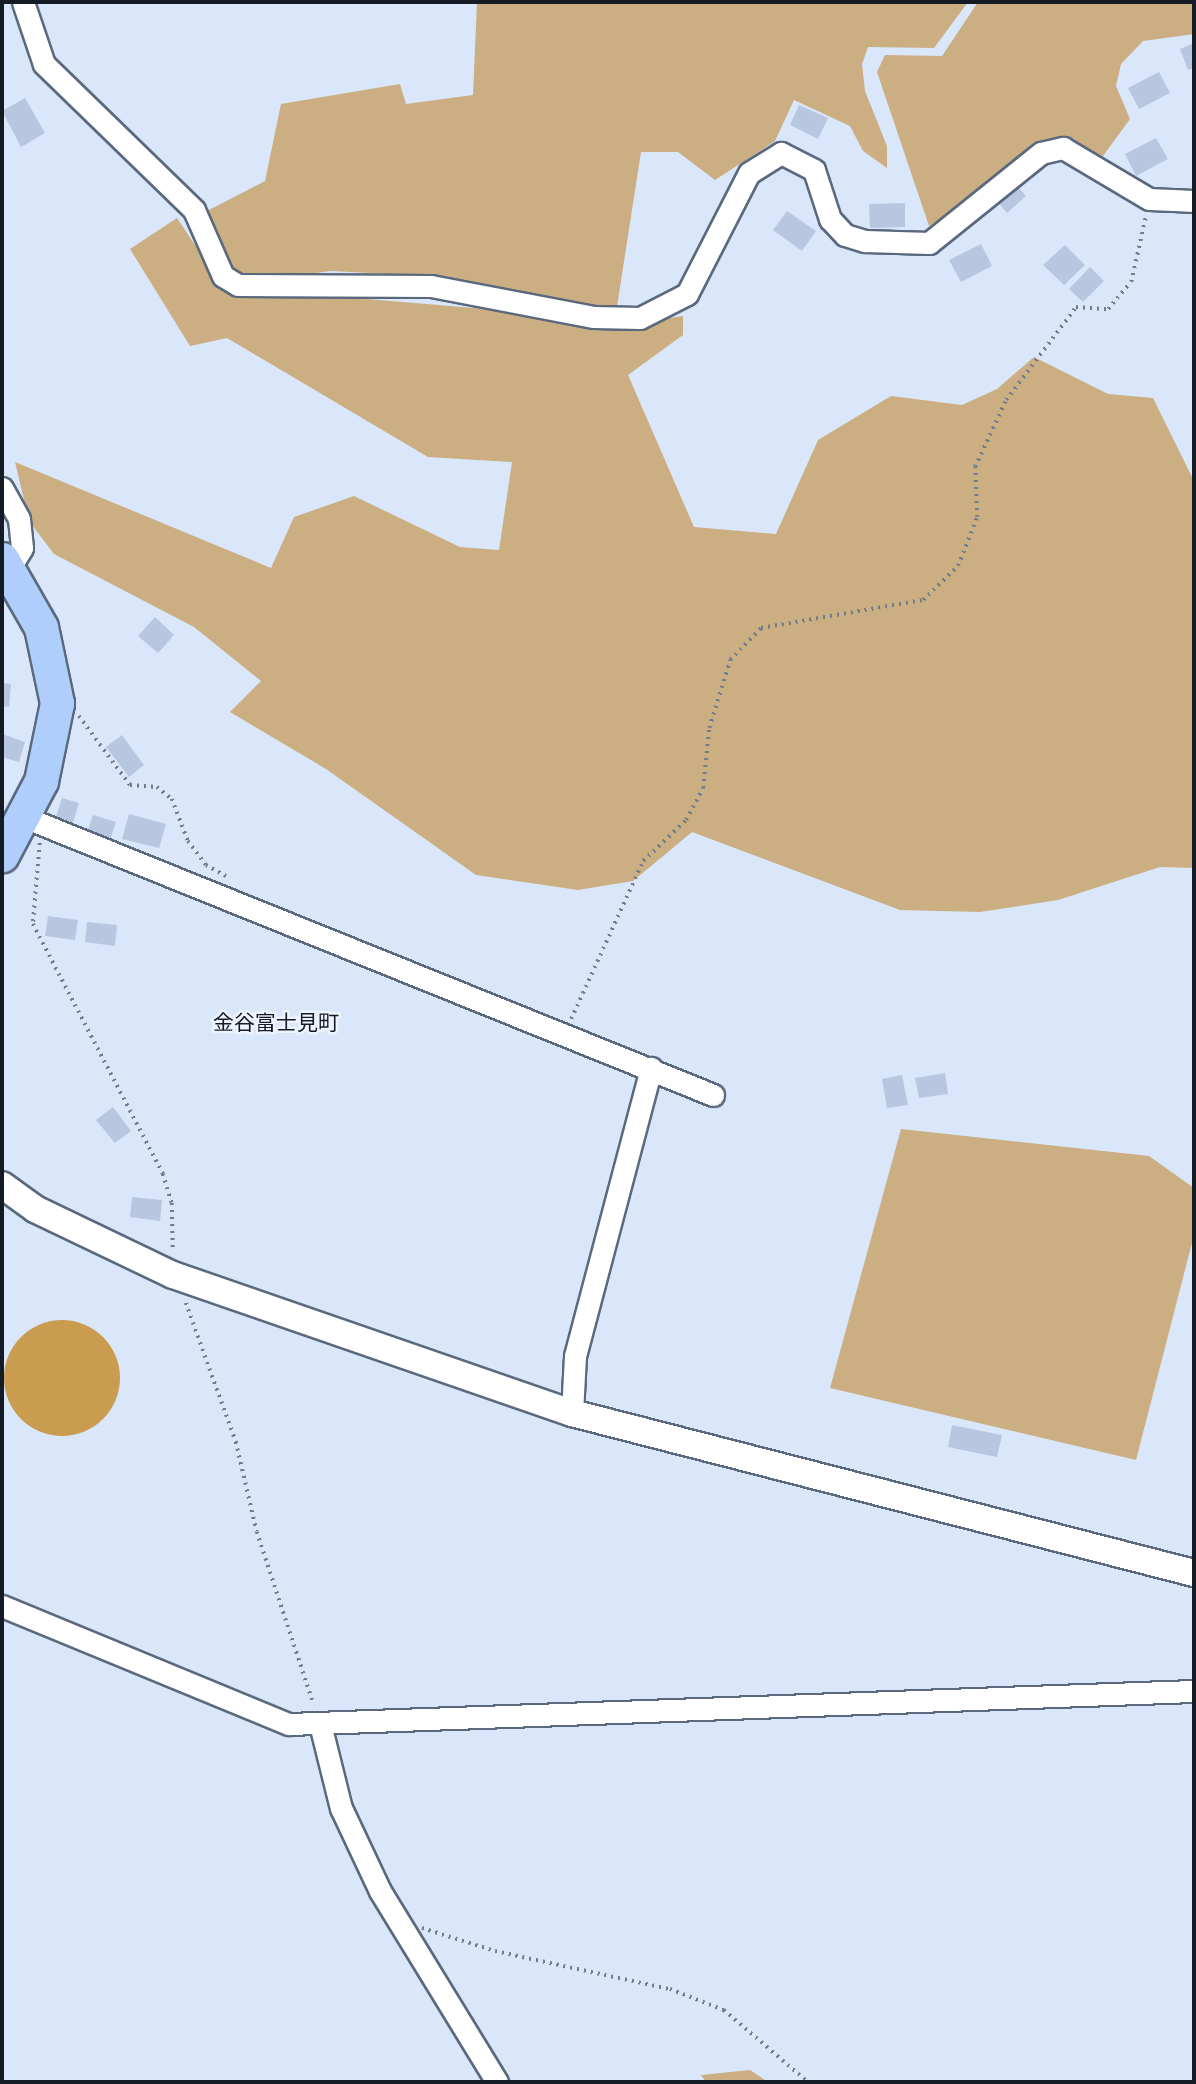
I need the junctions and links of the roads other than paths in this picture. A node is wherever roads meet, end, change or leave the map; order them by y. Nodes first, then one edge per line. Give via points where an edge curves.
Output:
1 (23, 2) edge
2 (1194, 201) edge
3 (2, 488) edge
4 (6, 564) edge
5 (33, 823) junction
6 (2, 855) edge
7 (651, 1068) junction
8 (712, 1094) dead end
9 (2, 1185) edge
10 (572, 1413) junction
11 (1194, 1573) edge
12 (2, 1606) edge
13 (1194, 1691) edge
14 (320, 1724) junction
15 (497, 2082) edge

1 - 2 street via 44,64 194,210 223,276 238,285 431,286 594,317 640,318 687,294 749,173 781,153 801,158 814,170 830,219 845,234 865,240 929,243 1041,153 1063,148 1149,199
3 - 4 street via 19,519 22,548
4 - 5 highway via 41,627 57,703 53,747
5 - 6 highway
5 - 7 street
7 - 8 street
7 - 10 street via 575,1356
9 - 10 street via 35,1209 173,1275
10 - 11 street
12 - 14 street via 247,1709 289,1724
13 - 14 street
14 - 15 street via 341,1808 400,1926

